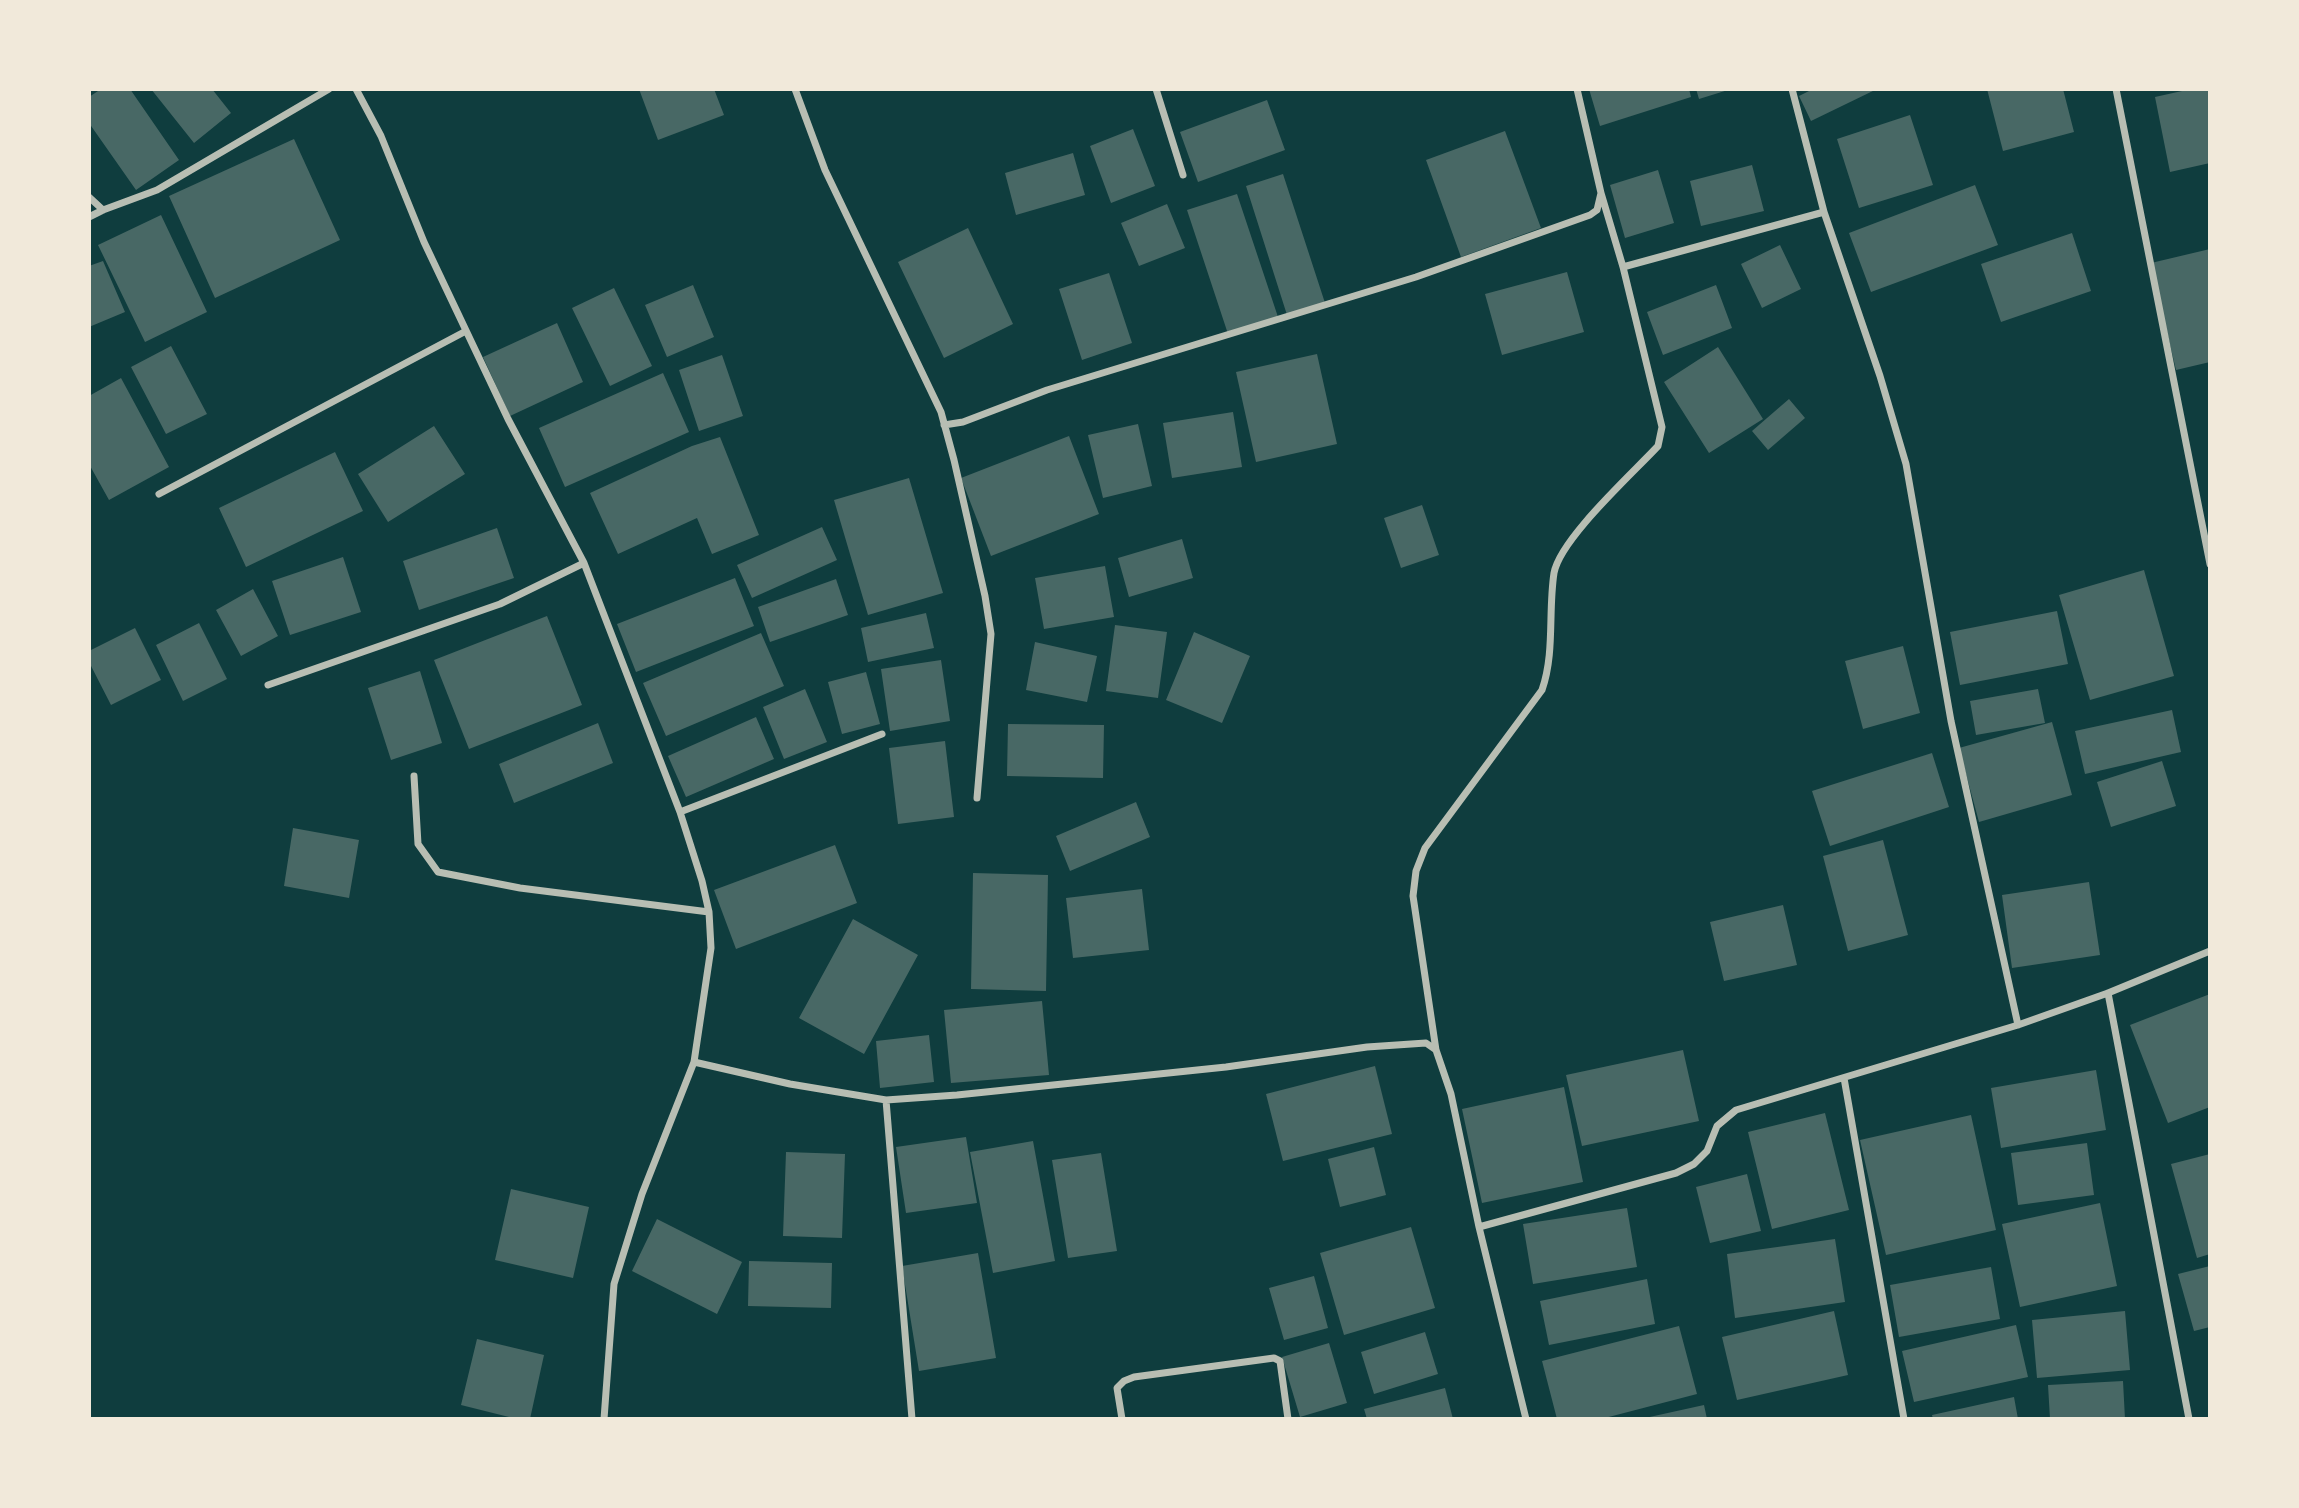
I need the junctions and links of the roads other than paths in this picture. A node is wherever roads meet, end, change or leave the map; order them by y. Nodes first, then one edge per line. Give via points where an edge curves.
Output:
1 (329, 89) edge
2 (356, 89) edge
3 (795, 89) edge
4 (1156, 89) edge
5 (1577, 89) edge
6 (1792, 89) edge
7 (2116, 89) edge
8 (1183, 175) dead end
9 (1601, 193) junction
10 (89, 197) edge
11 (103, 210) junction
12 (1824, 212) junction
13 (89, 217) edge
14 (1623, 267) junction
15 (466, 331) junction
16 (944, 425) junction
17 (159, 495) dead end
18 (584, 563) junction
19 (2210, 564) edge
20 (268, 685) dead end
21 (882, 734) dead end
22 (414, 776) dead end
23 (977, 798) dead end
24 (680, 812) junction
25 (709, 912) junction
26 (2210, 951) edge
27 (2108, 993) junction
28 (2018, 1025) junction
29 (1436, 1050) junction
30 (694, 1062) junction
31 (1844, 1078) junction
32 (886, 1100) junction
33 (1479, 1227) junction
34 (604, 1419) edge
35 (912, 1419) edge
36 (1122, 1419) edge
37 (1288, 1419) edge
38 (1526, 1419) edge
39 (1903, 1419) edge
40 (2189, 1419) edge

1 - 11 street via 157,190
2 - 15 street
3 - 16 street via 825,170
4 - 8 street
5 - 9 street
6 - 12 street
7 - 19 street
9 - 14 street
9 - 16 street via 1597,210 1580,220
10 - 11 street
11 - 13 street
12 - 14 street
12 - 28 street via 1906,464 1951,720
14 - 29 street via 1662,427 1658,446 1570,540 1555,571 1548,673 1542,690 1425,848 1416,871 1413,896
15 - 17 street
15 - 18 street
16 - 23 street via 991,634
18 - 20 street via 500,604
18 - 24 street
21 - 24 street
22 - 25 street via 418,844 438,872 520,888
24 - 25 street
25 - 30 street via 711,948
26 - 27 street
27 - 28 street
27 - 40 street
28 - 31 street
29 - 32 street via 1426,1043 1367,1046 1213,1068
29 - 33 street via 1451,1094
30 - 32 street
30 - 34 street via 642,1194 614,1284
31 - 33 street via 1736,1110 1717,1126 1707,1151 1676,1173
31 - 39 street
32 - 35 street
33 - 38 street
36 - 37 street via 1117,1388 1134,1377 1274,1358 1280,1362

